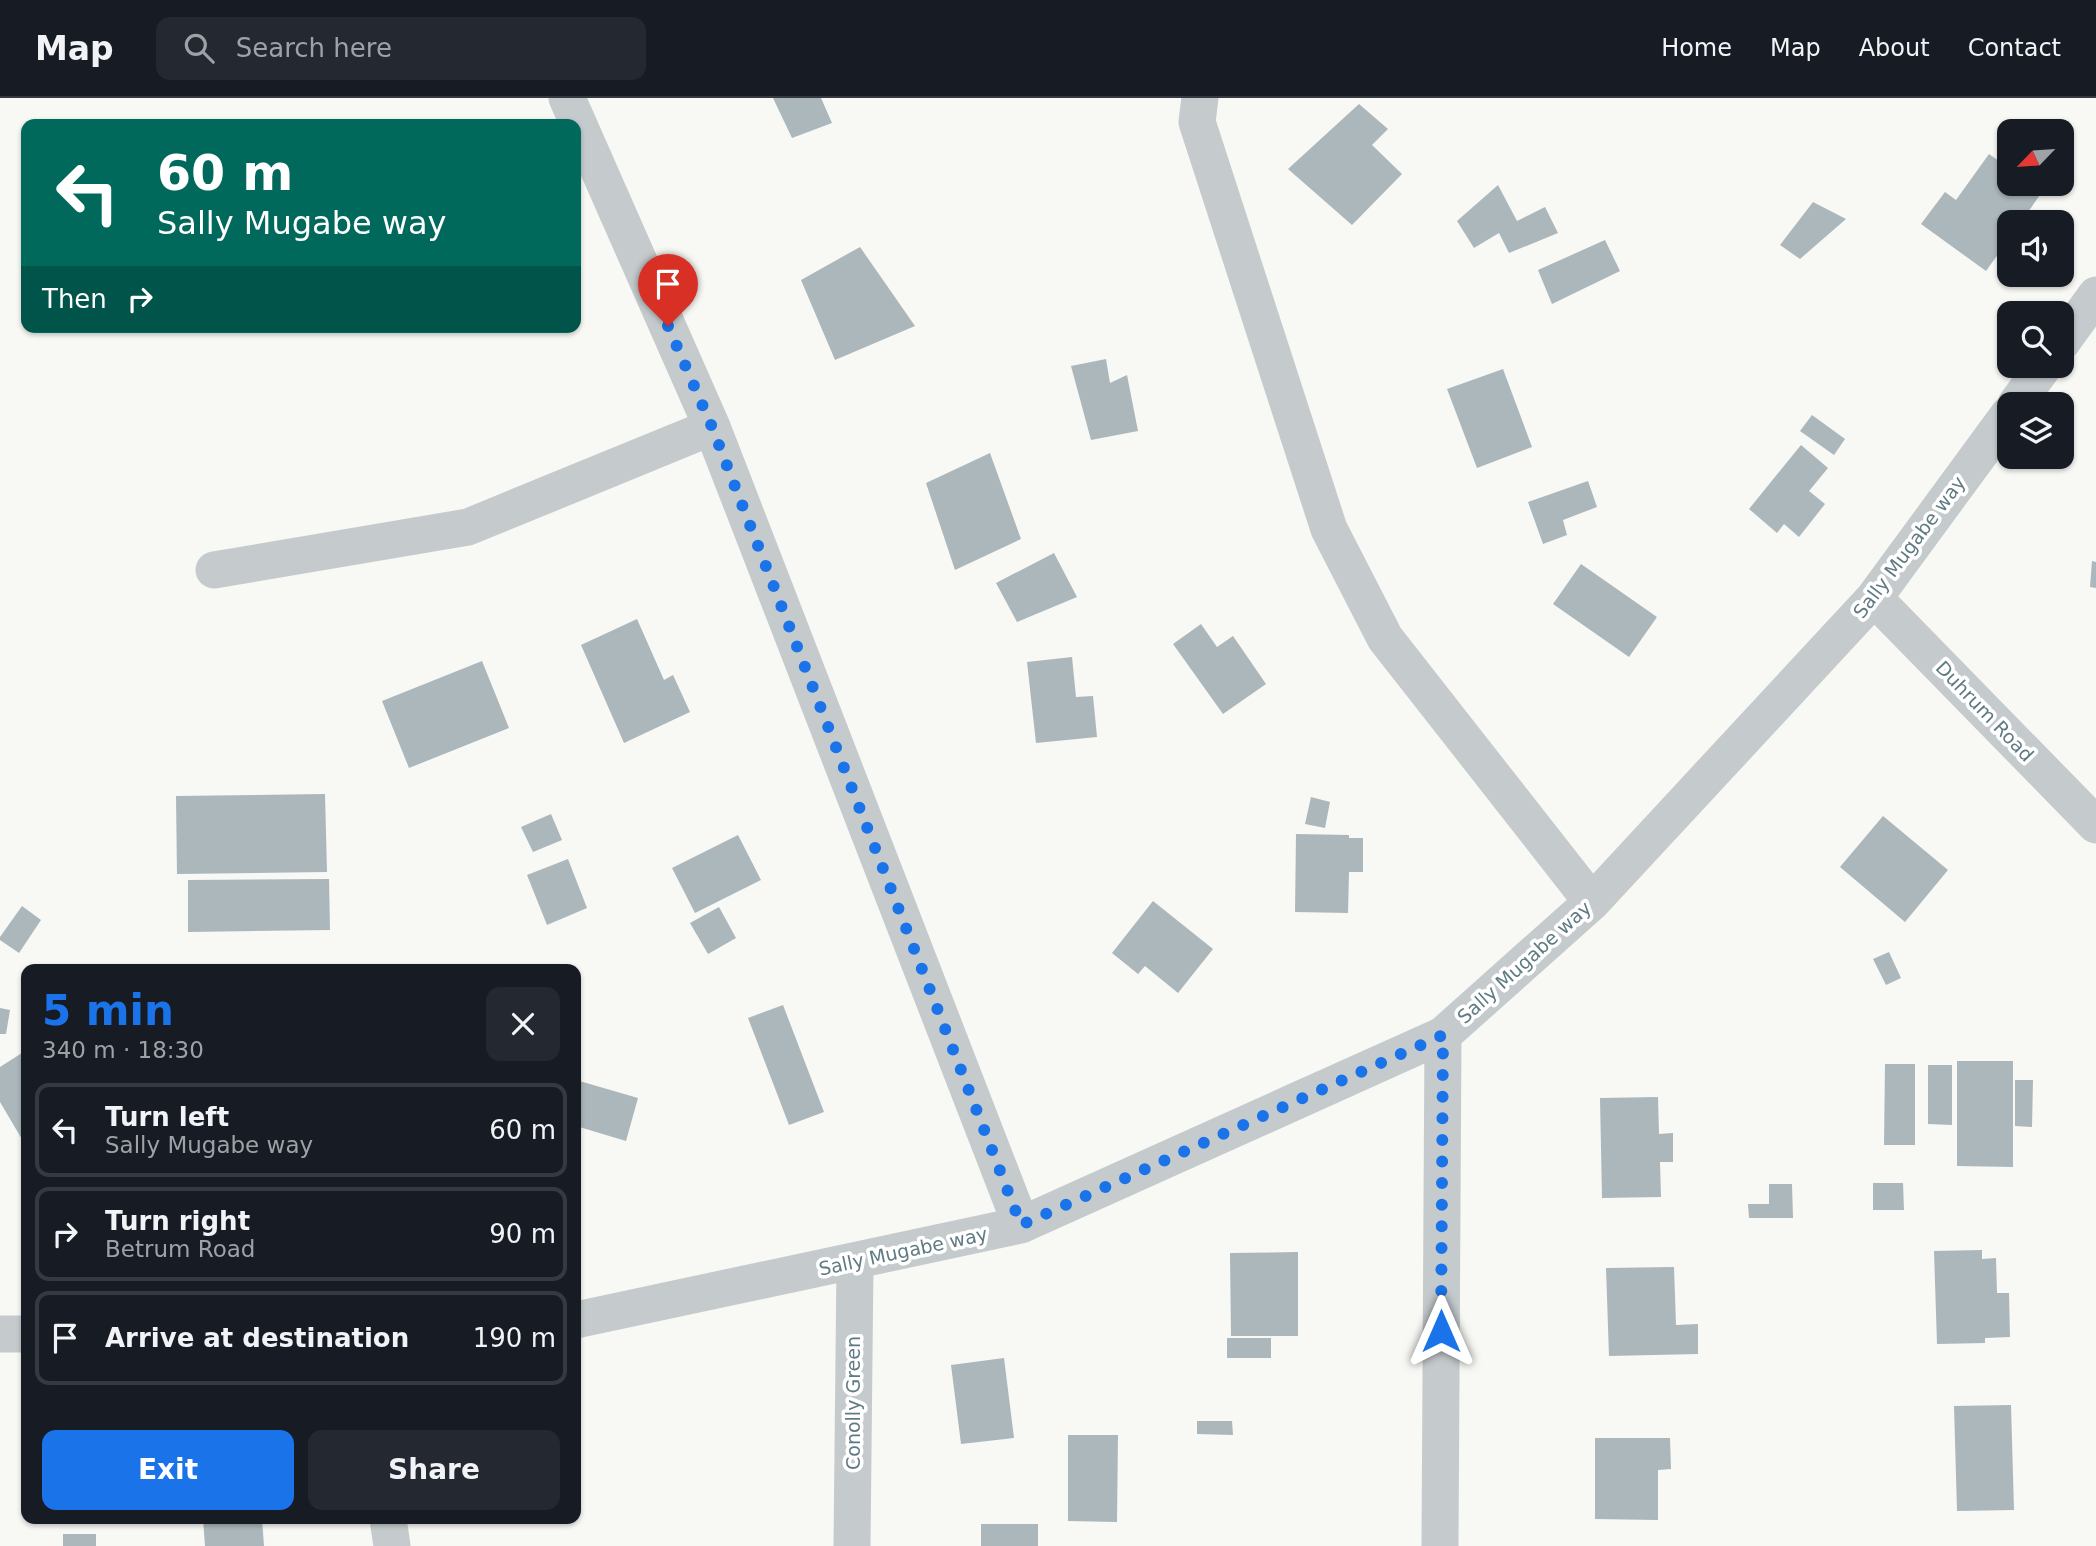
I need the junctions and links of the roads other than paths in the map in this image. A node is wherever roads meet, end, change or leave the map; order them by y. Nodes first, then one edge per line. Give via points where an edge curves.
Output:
1 (568, 98) edge
2 (1200, 98) edge
3 (577, 119) edge
4 (581, 128) edge
5 (2096, 295) edge
6 (2074, 325) edge
7 (712, 427) junction
8 (1997, 430) edge
9 (214, 570) dead end
10 (1874, 598) junction
11 (2096, 825) edge
12 (1591, 902) junction
13 (1443, 1035) junction
14 (1021, 1225) junction
15 (855, 1261) junction
16 (581, 1319) edge
17 (0, 1334) edge
18 (21, 1334) edge
19 (389, 1524) edge
20 (391, 1546) edge
21 (852, 1546) edge
22 (1440, 1546) edge

1 - 3 street
2 - 12 street via 1196,122 1329,529 1385,638
4 - 7 street
5 - 6 street
7 - 9 street via 468,527
7 - 14 street
8 - 10 street, Sally Mugabe way
10 - 11 street, Duhrum Road
10 - 12 street, Sally Mugabe way
12 - 13 street, Sally Mugabe way
13 - 14 street, Sally Mugabe way
13 - 22 street
14 - 15 street, Sally Mugabe way
15 - 16 street, Sally Mugabe way
15 - 21 street, Conolly Green
17 - 18 street
19 - 20 street

